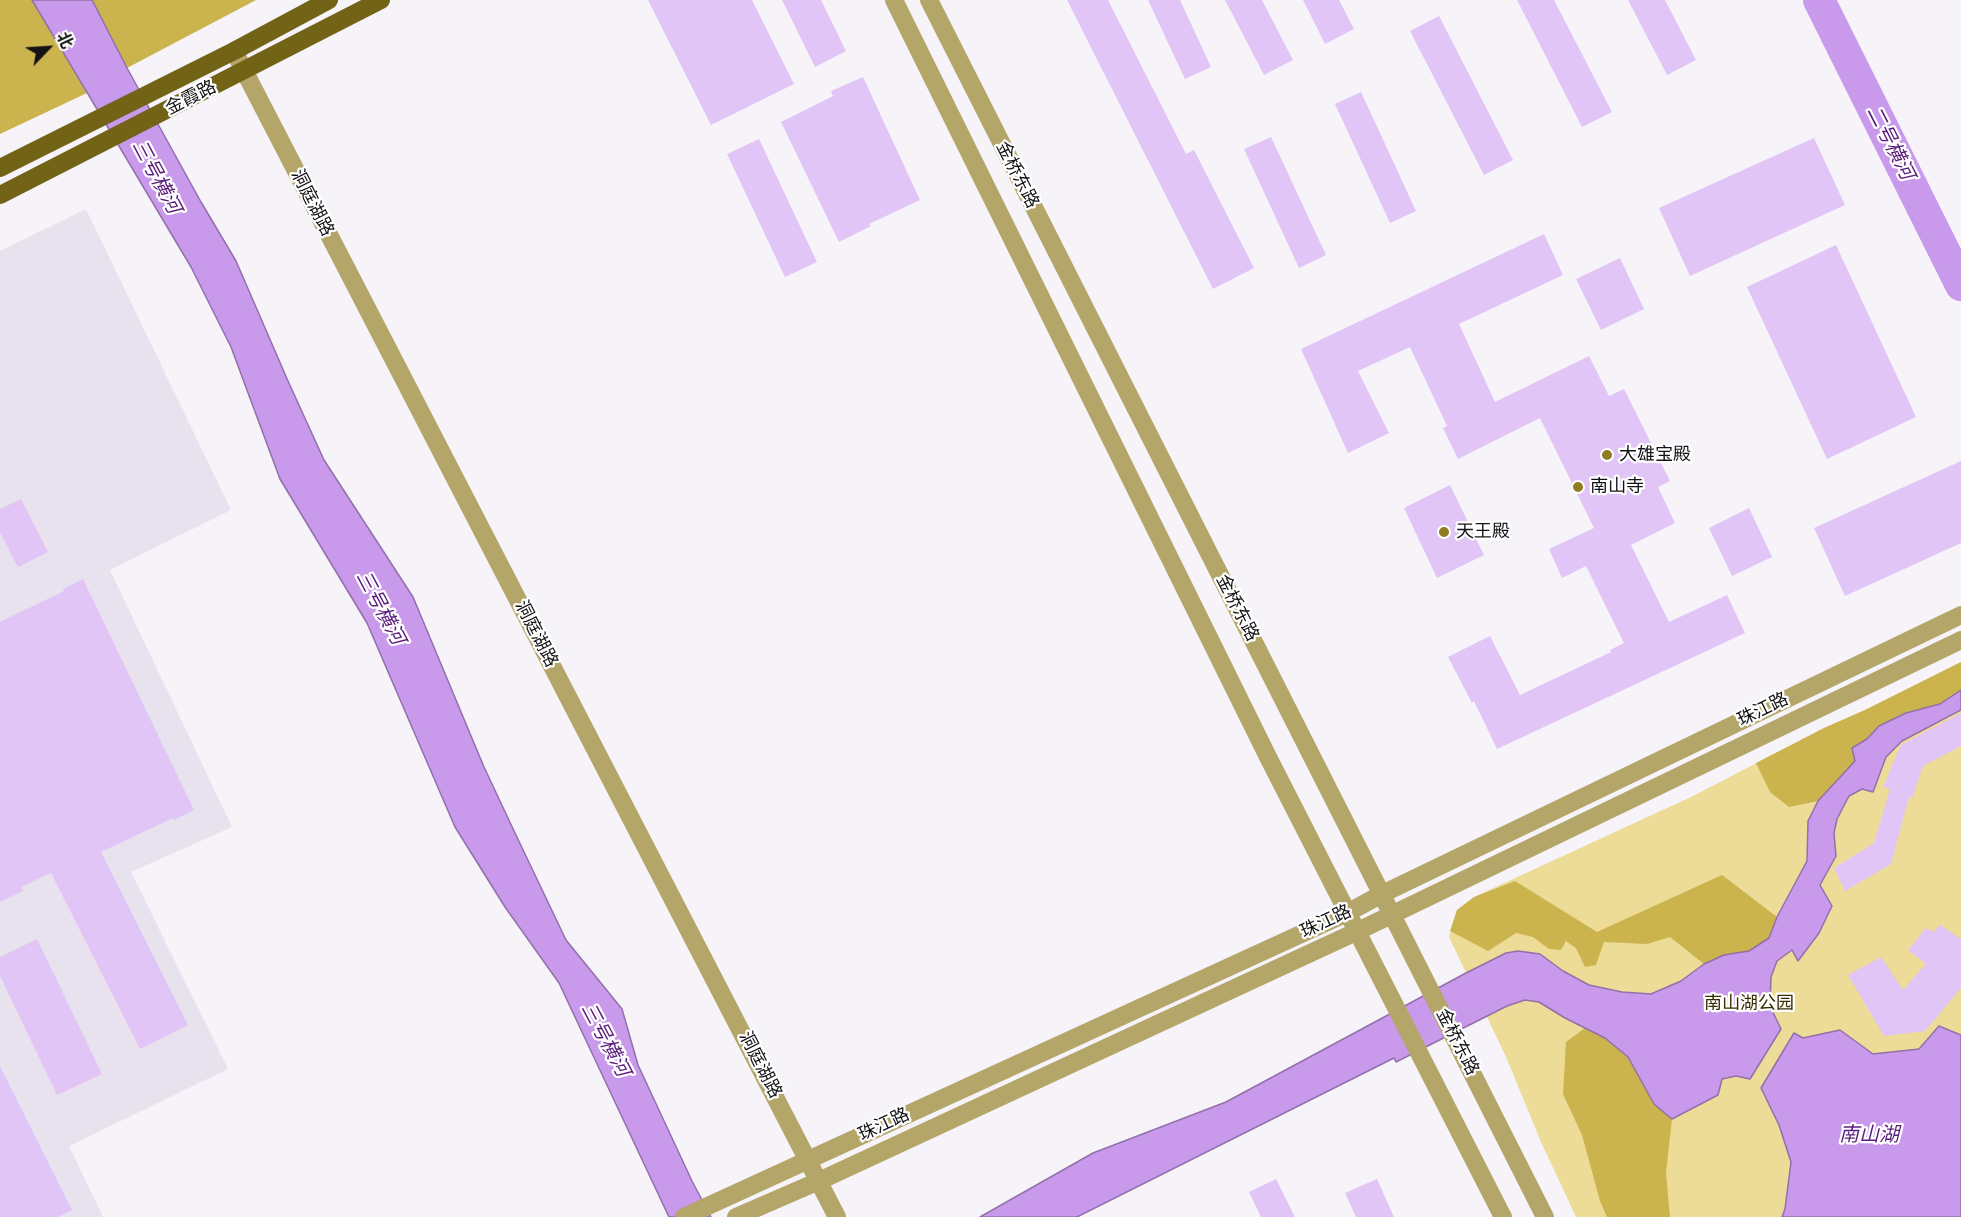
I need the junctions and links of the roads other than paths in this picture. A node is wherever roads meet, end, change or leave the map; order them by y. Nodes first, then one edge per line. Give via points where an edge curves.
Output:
1 (329, 0) edge
2 (381, 0) edge
3 (894, 0) edge
4 (929, 0) edge
5 (234, 51) junction
6 (244, 72) junction
7 (0, 168) edge
8 (0, 195) edge
9 (1961, 615) edge
10 (1961, 640) edge
11 (1382, 894) junction
12 (1348, 912) junction
13 (1391, 913) junction
14 (1358, 931) junction
15 (808, 1159) junction
16 (819, 1181) junction
17 (684, 1217) edge
18 (736, 1217) edge
19 (837, 1217) edge
20 (1503, 1217) edge
21 (1545, 1217) edge

1 - 5 main road, 金霞路
2 - 6 main road, 金霞路
3 - 12 street, 金桥东路
4 - 11 street, 金桥东路
5 - 6 street, 洞庭湖路
5 - 7 main road, 金霞路
6 - 8 main road, 金霞路
6 - 15 street, 洞庭湖路
9 - 11 street, 珠江路
10 - 13 street, 珠江路
11 - 12 street, 珠江路
11 - 13 street, 金桥东路
12 - 14 street, 金桥东路
12 - 15 street, 珠江路
13 - 14 street, 珠江路
13 - 21 street, 金桥东路
14 - 16 street, 珠江路
14 - 20 street, 金桥东路
15 - 16 street, 洞庭湖路
15 - 17 street, 珠江路
16 - 18 street, 珠江路
16 - 19 street, 洞庭湖路

